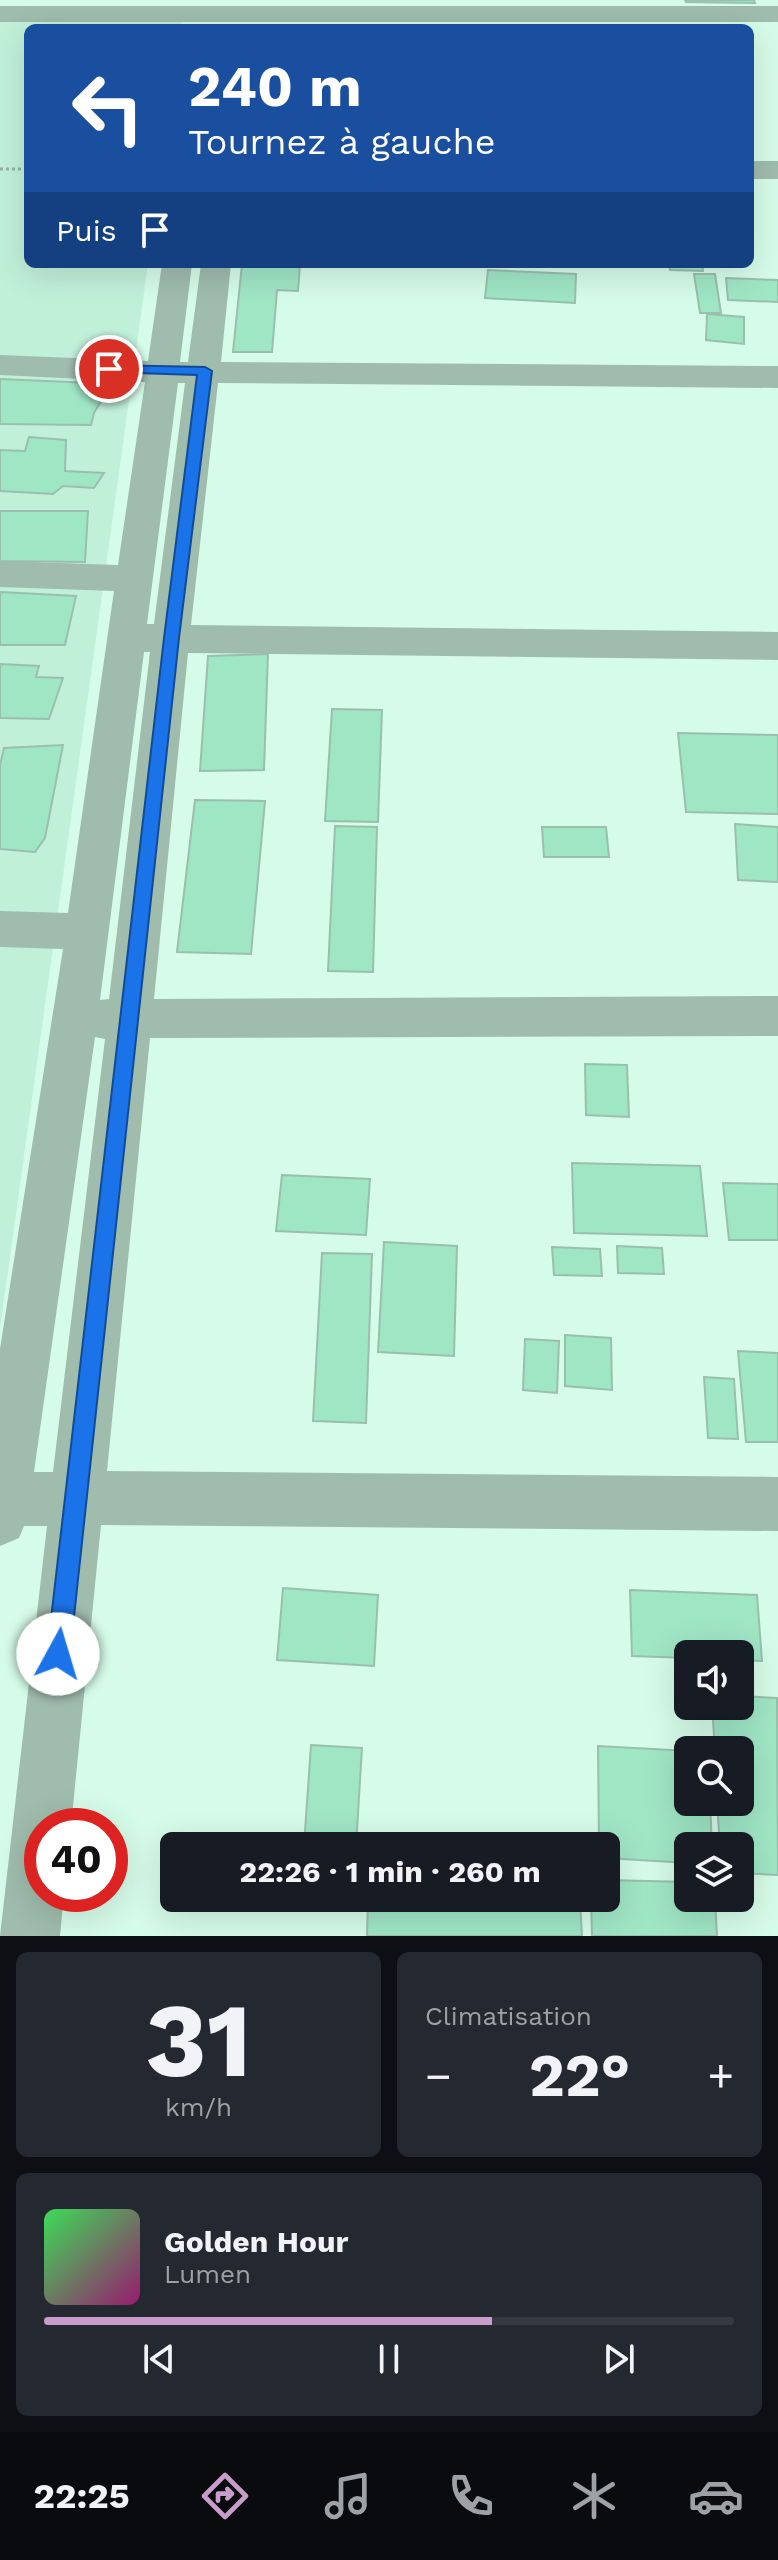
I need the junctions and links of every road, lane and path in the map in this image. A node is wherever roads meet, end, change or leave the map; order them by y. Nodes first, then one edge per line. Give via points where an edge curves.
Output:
1 (125, 7) edge
2 (212, 13) edge
3 (0, 14) edge
4 (245, 14) edge
5 (778, 14) edge
6 (0, 169) edge
7 (24, 169) edge
8 (754, 170) edge
9 (778, 170) edge
10 (177, 268) edge
11 (215, 268) edge
12 (0, 365) edge
13 (184, 371) junction
14 (778, 377) edge
15 (0, 574) edge
16 (135, 579) junction
17 (126, 637) junction
18 (171, 638) junction
19 (778, 646) edge
20 (0, 929) edge
21 (86, 932) junction
22 (778, 1016) edge
23 (131, 1019) junction
24 (75, 1020) junction
25 (19, 1260) edge
26 (75, 1498) junction
27 (778, 1504) edge
28 (1, 1506) edge
29 (29, 1936) edge

1 - 2 street
1 - 3 street
2 - 4 street
4 - 5 street
6 - 7 path
8 - 9 street
10 - 13 street
11 - 13 street
12 - 13 street
13 - 14 street
13 - 16 street
13 - 18 street
15 - 16 street
16 - 17 street
17 - 18 street
17 - 21 street
18 - 19 street
18 - 23 street
20 - 21 street
21 - 24 street
22 - 23 street
23 - 24 street
23 - 26 street
24 - 25 street
25 - 28 street
26 - 27 street
26 - 28 street
26 - 29 street

